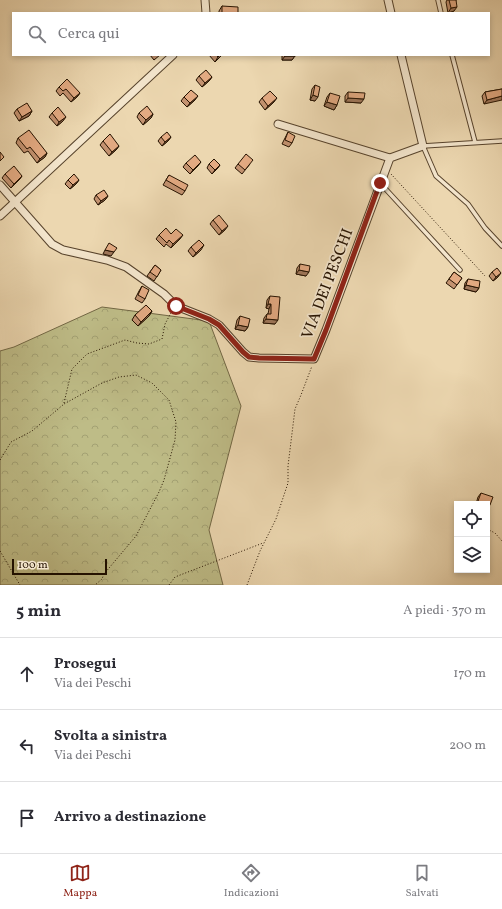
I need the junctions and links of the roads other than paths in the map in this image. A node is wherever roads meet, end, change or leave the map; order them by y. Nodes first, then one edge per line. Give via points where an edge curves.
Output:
1 (205, 0) edge
2 (388, 0) edge
3 (438, 0) edge
4 (206, 12) edge
5 (391, 12) edge
6 (441, 12) edge
7 (172, 56) edge
8 (401, 56) edge
9 (452, 56) edge
10 (278, 124) dead end
11 (502, 141) edge
12 (475, 142) junction
13 (423, 146) junction
14 (390, 158) junction
15 (380, 183) junction
16 (0, 185) edge
17 (15, 202) junction
18 (0, 216) edge
19 (502, 246) edge
20 (460, 270) dead end

1 - 4 street
2 - 5 street
3 - 6 lane
7 - 17 street
8 - 13 street
9 - 12 lane
10 - 14 street
11 - 12 lane
12 - 13 lane
13 - 14 street
13 - 19 lane via 436,176 468,204
14 - 15 street, VIA DEI PESCHI
15 - 17 street, VIA DEI PESCHI via 314,359 249,357 219,325 176,306 164,294 126,267 63,250 52,244
15 - 20 lane
16 - 17 street, VIA DEI PESCHI
17 - 18 street

